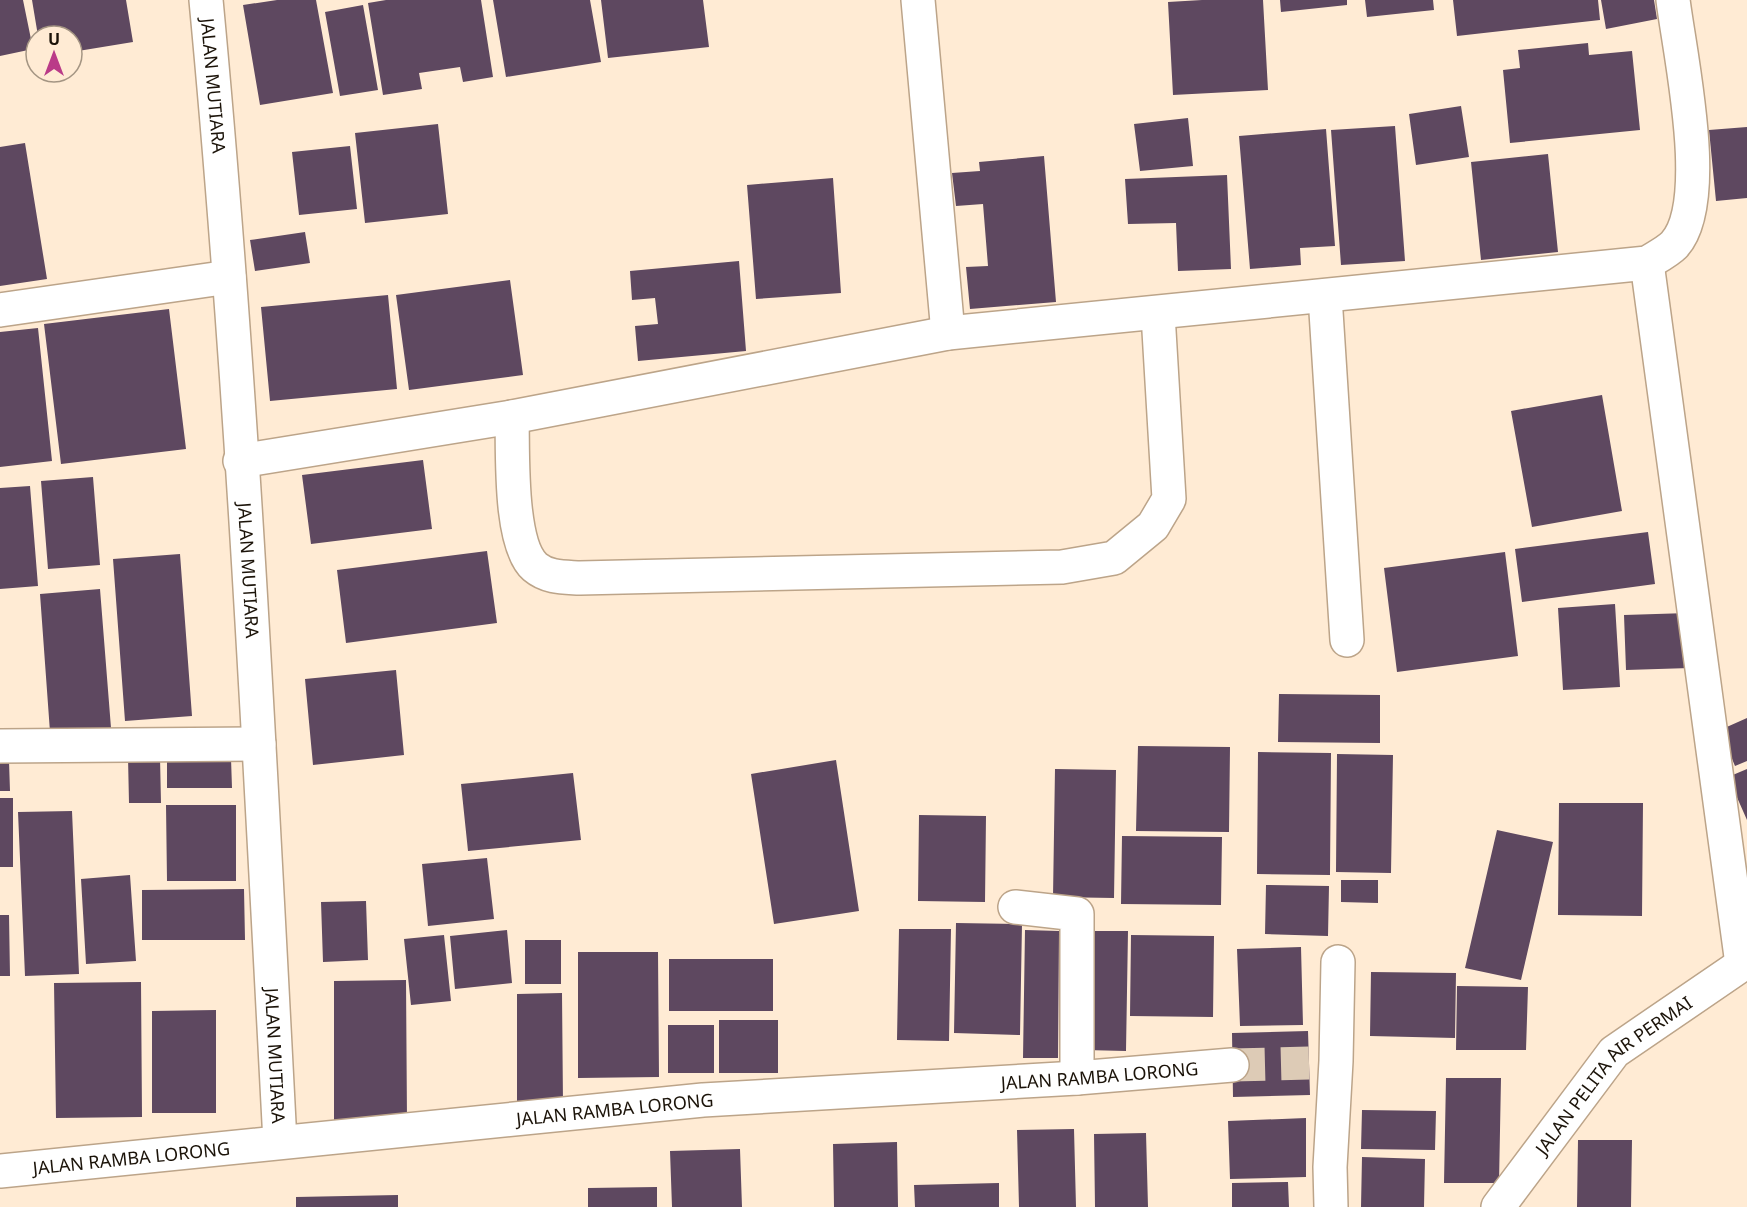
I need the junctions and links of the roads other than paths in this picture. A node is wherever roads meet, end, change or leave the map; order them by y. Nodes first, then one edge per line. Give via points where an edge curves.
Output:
1 (206, 0) edge
2 (918, 0) edge
3 (1673, 0) edge
4 (1647, 263) junction
5 (229, 277) junction
6 (1325, 296) junction
7 (0, 310) edge
8 (1158, 314) junction
9 (948, 333) junction
10 (512, 417) junction
11 (240, 461) junction
12 (1347, 640) dead end
13 (259, 744) junction
14 (0, 746) edge
15 (1015, 908) dead end
16 (1338, 962) dead end
17 (1745, 962) edge
18 (1232, 1065) tunnel mouth
19 (1077, 1078) junction
20 (280, 1142) junction
21 (0, 1171) edge
22 (1331, 1207) edge
23 (1498, 1207) edge

1 - 5 street, JALAN MUTIARA
2 - 9 street
3 - 4 street via 1694,162 1693,195 1674,245
4 - 6 street
4 - 17 street
5 - 7 street
5 - 11 street, JALAN MUTIARA
6 - 8 street
6 - 12 street
8 - 9 street
8 - 10 street via 1169,499 1153,526 1137,541 1114,558 1089,564 554,576 536,567 522,551 517,528
9 - 10 street
10 - 11 street
11 - 13 street, JALAN MUTIARA
13 - 14 street
13 - 20 street, JALAN MUTIARA
15 - 19 street via 1077,914
16 - 22 street
17 - 23 street, JALAN PELITA AIR PERMAI via 1614,1052
18 - 19 street, JALAN RAMBA LORONG
19 - 20 street, JALAN RAMBA LORONG via 703,1100
20 - 21 street, JALAN RAMBA LORONG

